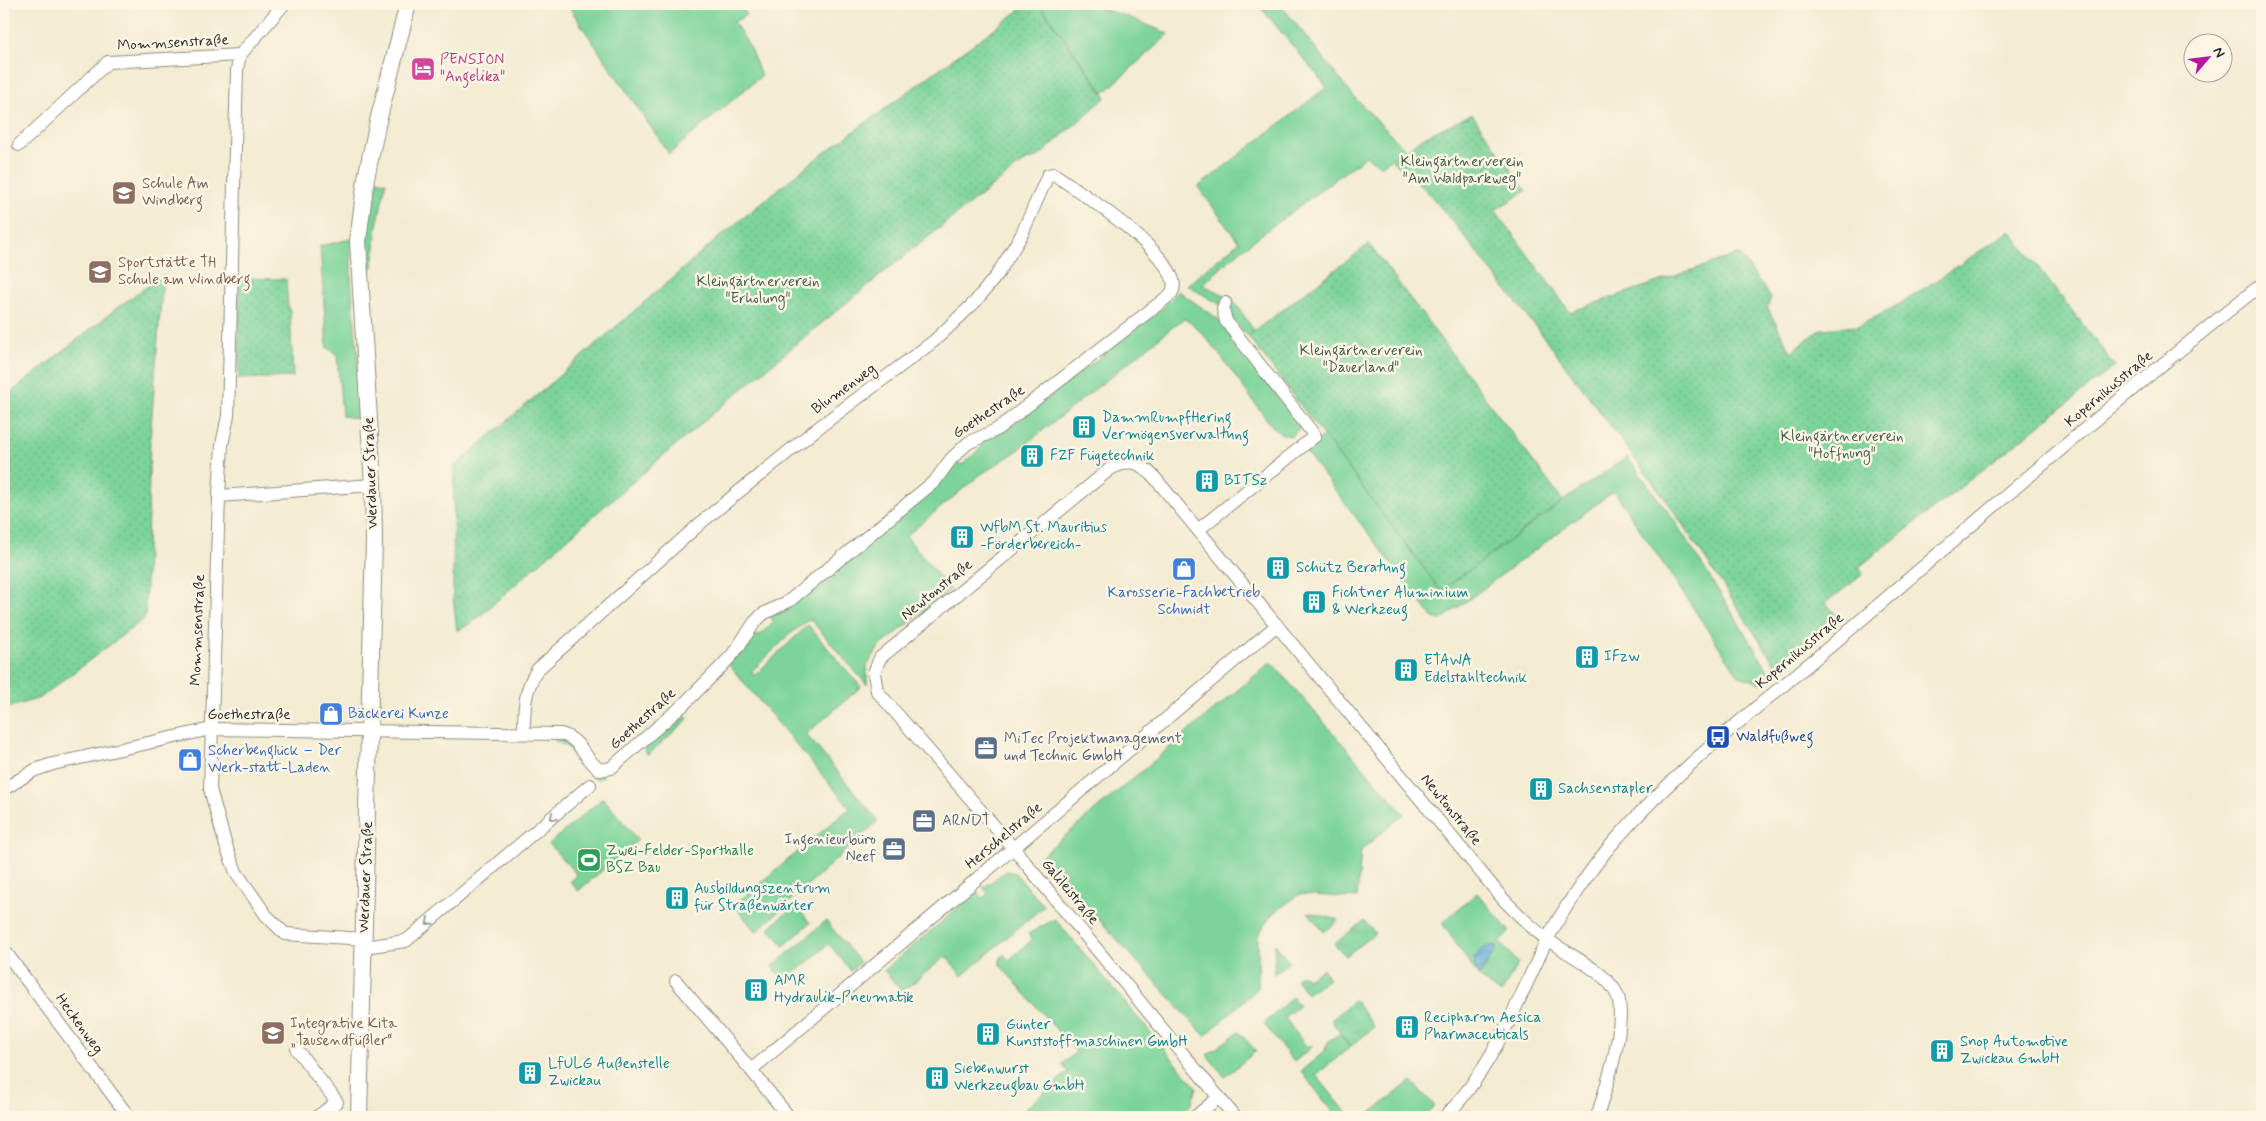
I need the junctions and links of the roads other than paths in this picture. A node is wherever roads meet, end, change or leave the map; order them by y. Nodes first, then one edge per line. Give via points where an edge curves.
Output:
1 (284, 4) edge
2 (408, 4) edge
3 (240, 55) junction
4 (19, 144) dead end
5 (2262, 284) edge
6 (1176, 287) joint
7 (1225, 303) dead end
8 (373, 486) junction
9 (219, 496) junction
10 (1198, 530) junction
11 (1277, 625) junction
12 (877, 690) joint
13 (211, 729) junction
14 (370, 731) junction
15 (524, 733) junction
16 (590, 785) dead end
17 (4, 789) edge
18 (1014, 849) junction
19 (1547, 940) junction
20 (365, 943) junction
21 (4, 950) edge
22 (676, 981) dead end
23 (297, 1050) dead end
24 (751, 1070) junction
25 (1219, 1098) junction
26 (129, 1117) edge
27 (317, 1117) edge
28 (359, 1117) edge
29 (789, 1117) edge
30 (1195, 1117) edge
31 (1235, 1117) edge
32 (1445, 1117) edge
33 (1597, 1117) edge

1 - 3 street, Mommsenstraße
2 - 8 main road, Werdauer Straße via 378,120 358,241
3 - 4 street, Mommsenstraße via 108,62
3 - 9 street, Mommsenstraße via 237,70 228,416 222,445
5 - 19 street, Kopernikusstraße via 2030,475 1672,781 1616,838
6 - 15 street, Goethestraße via 1161,303 1019,412 986,436 968,443 935,481 789,601 763,614 713,676 611,768 604,771 595,767 571,737
6 - 15 street, Blumenweg via 1168,269 1148,245 1092,200 1054,174 1048,175 1021,236 997,275 975,302 934,341 711,514 537,670 525,695
7 - 10 street via 1226,321 1315,436
8 - 9 street
8 - 14 main road, Werdauer Straße
9 - 13 street, Mommsenstraße
10 - 11 street, Newtonstraße
10 - 12 street, Newtonstraße via 1139,463 1126,462 1110,469 880,658 874,673
11 - 18 street, Herschelstraße
11 - 19 street, Newtonstraße via 1502,899
12 - 18 street, Galileistraße
13 - 14 street, Goethestraße
13 - 17 street, Goethestraße via 54,764 34,770
13 - 20 street, Mommsenstraße via 210,789 226,846 236,872 266,915 285,934
14 - 15 street, Goethestraße
14 - 20 main road, Werdauer Straße
16 -> 20 street, Werdauer Straße via 406,941
18 - 24 street, Herschelstraße
18 - 25 street, Galileistraße
19 - 32 street, Kopernikusstraße via 1510,1022 1485,1065
19 - 33 street, Newtonstraße via 1606,979 1619,1000 1616,1043
20 - 28 main road, Werdauer Straße
21 - 26 street, Heckenweg
22 - 24 street
23 - 27 street via 337,1102
24 - 29 street
25 - 30 street
25 - 31 street, Galileistraße

